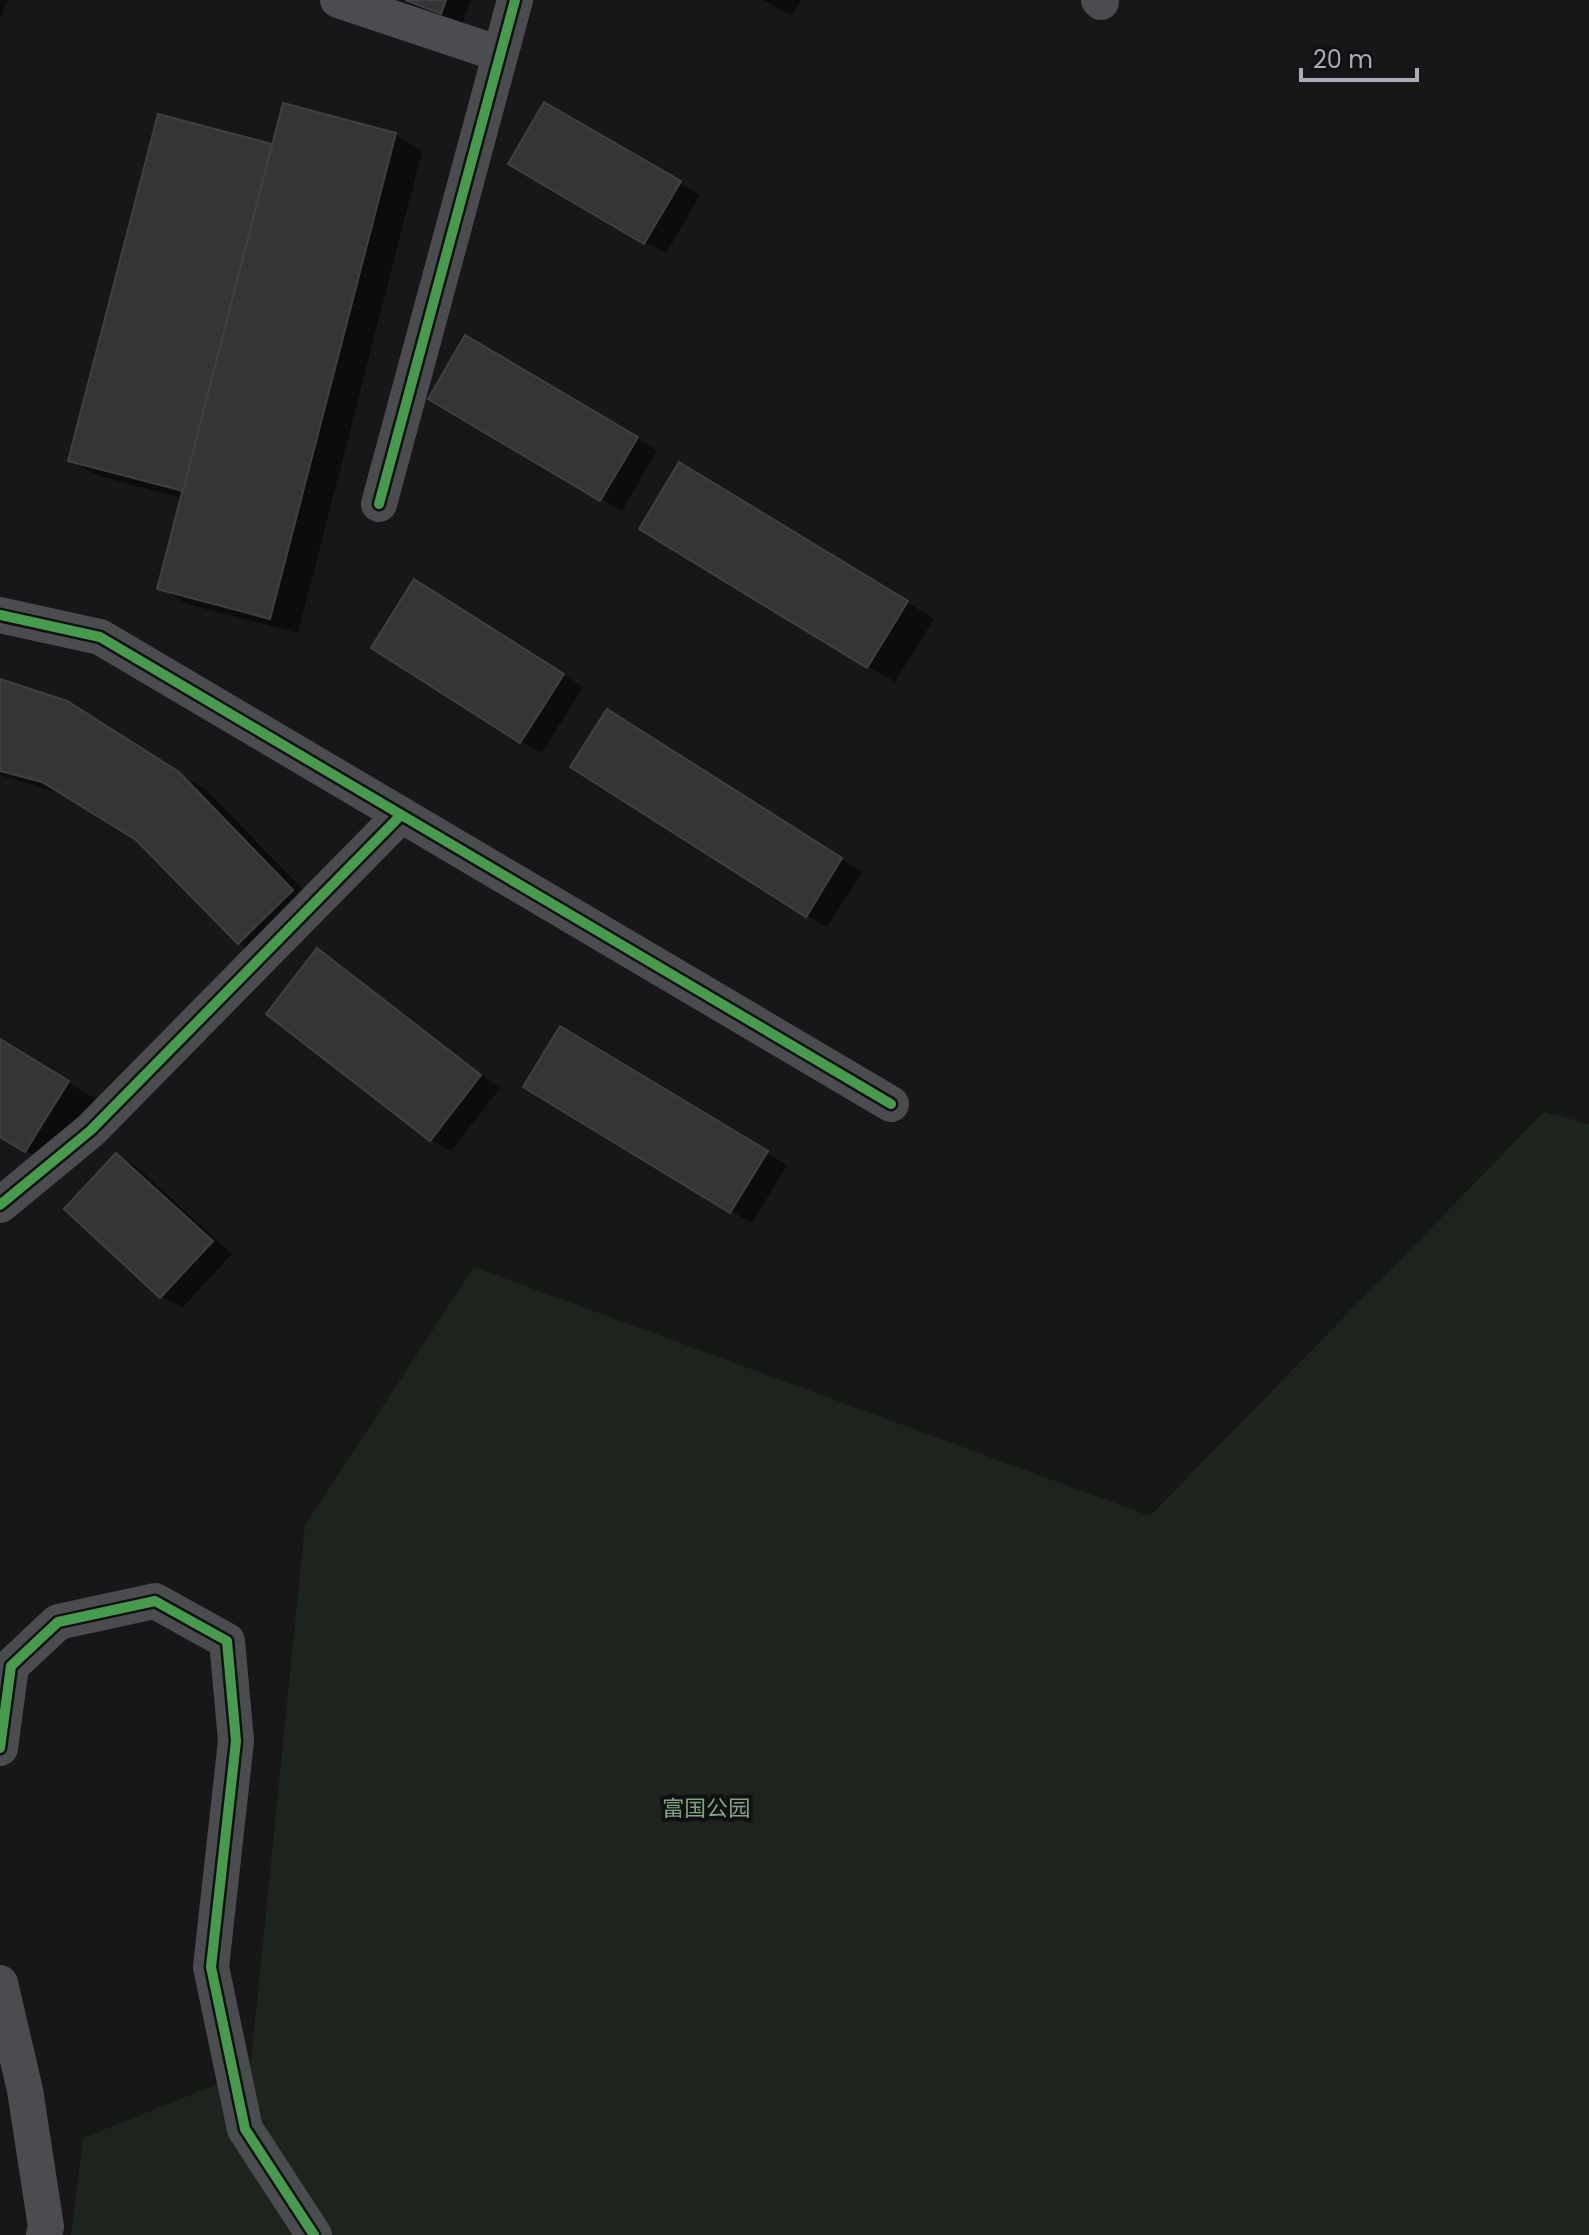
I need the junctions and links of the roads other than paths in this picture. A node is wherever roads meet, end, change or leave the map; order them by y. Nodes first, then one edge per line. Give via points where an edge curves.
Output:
1 (338, 0) edge
2 (515, 0) edge
3 (500, 54) junction
4 (379, 504) dead end
5 (0, 615) edge
6 (401, 815) junction
7 (891, 1104) dead end
8 (0, 1205) edge
9 (0, 1748) edge
10 (0, 1983) edge
11 (44, 2235) edge
12 (314, 2235) edge

1 - 3 street
2 - 3 street
3 - 4 street
5 - 6 street via 100,637
6 - 7 street
6 - 8 street via 91,1130
9 - 12 street via 11,1666 58,1622 155,1601 227,1641 236,1741 211,1967 245,2129
10 - 11 street via 25,2090

